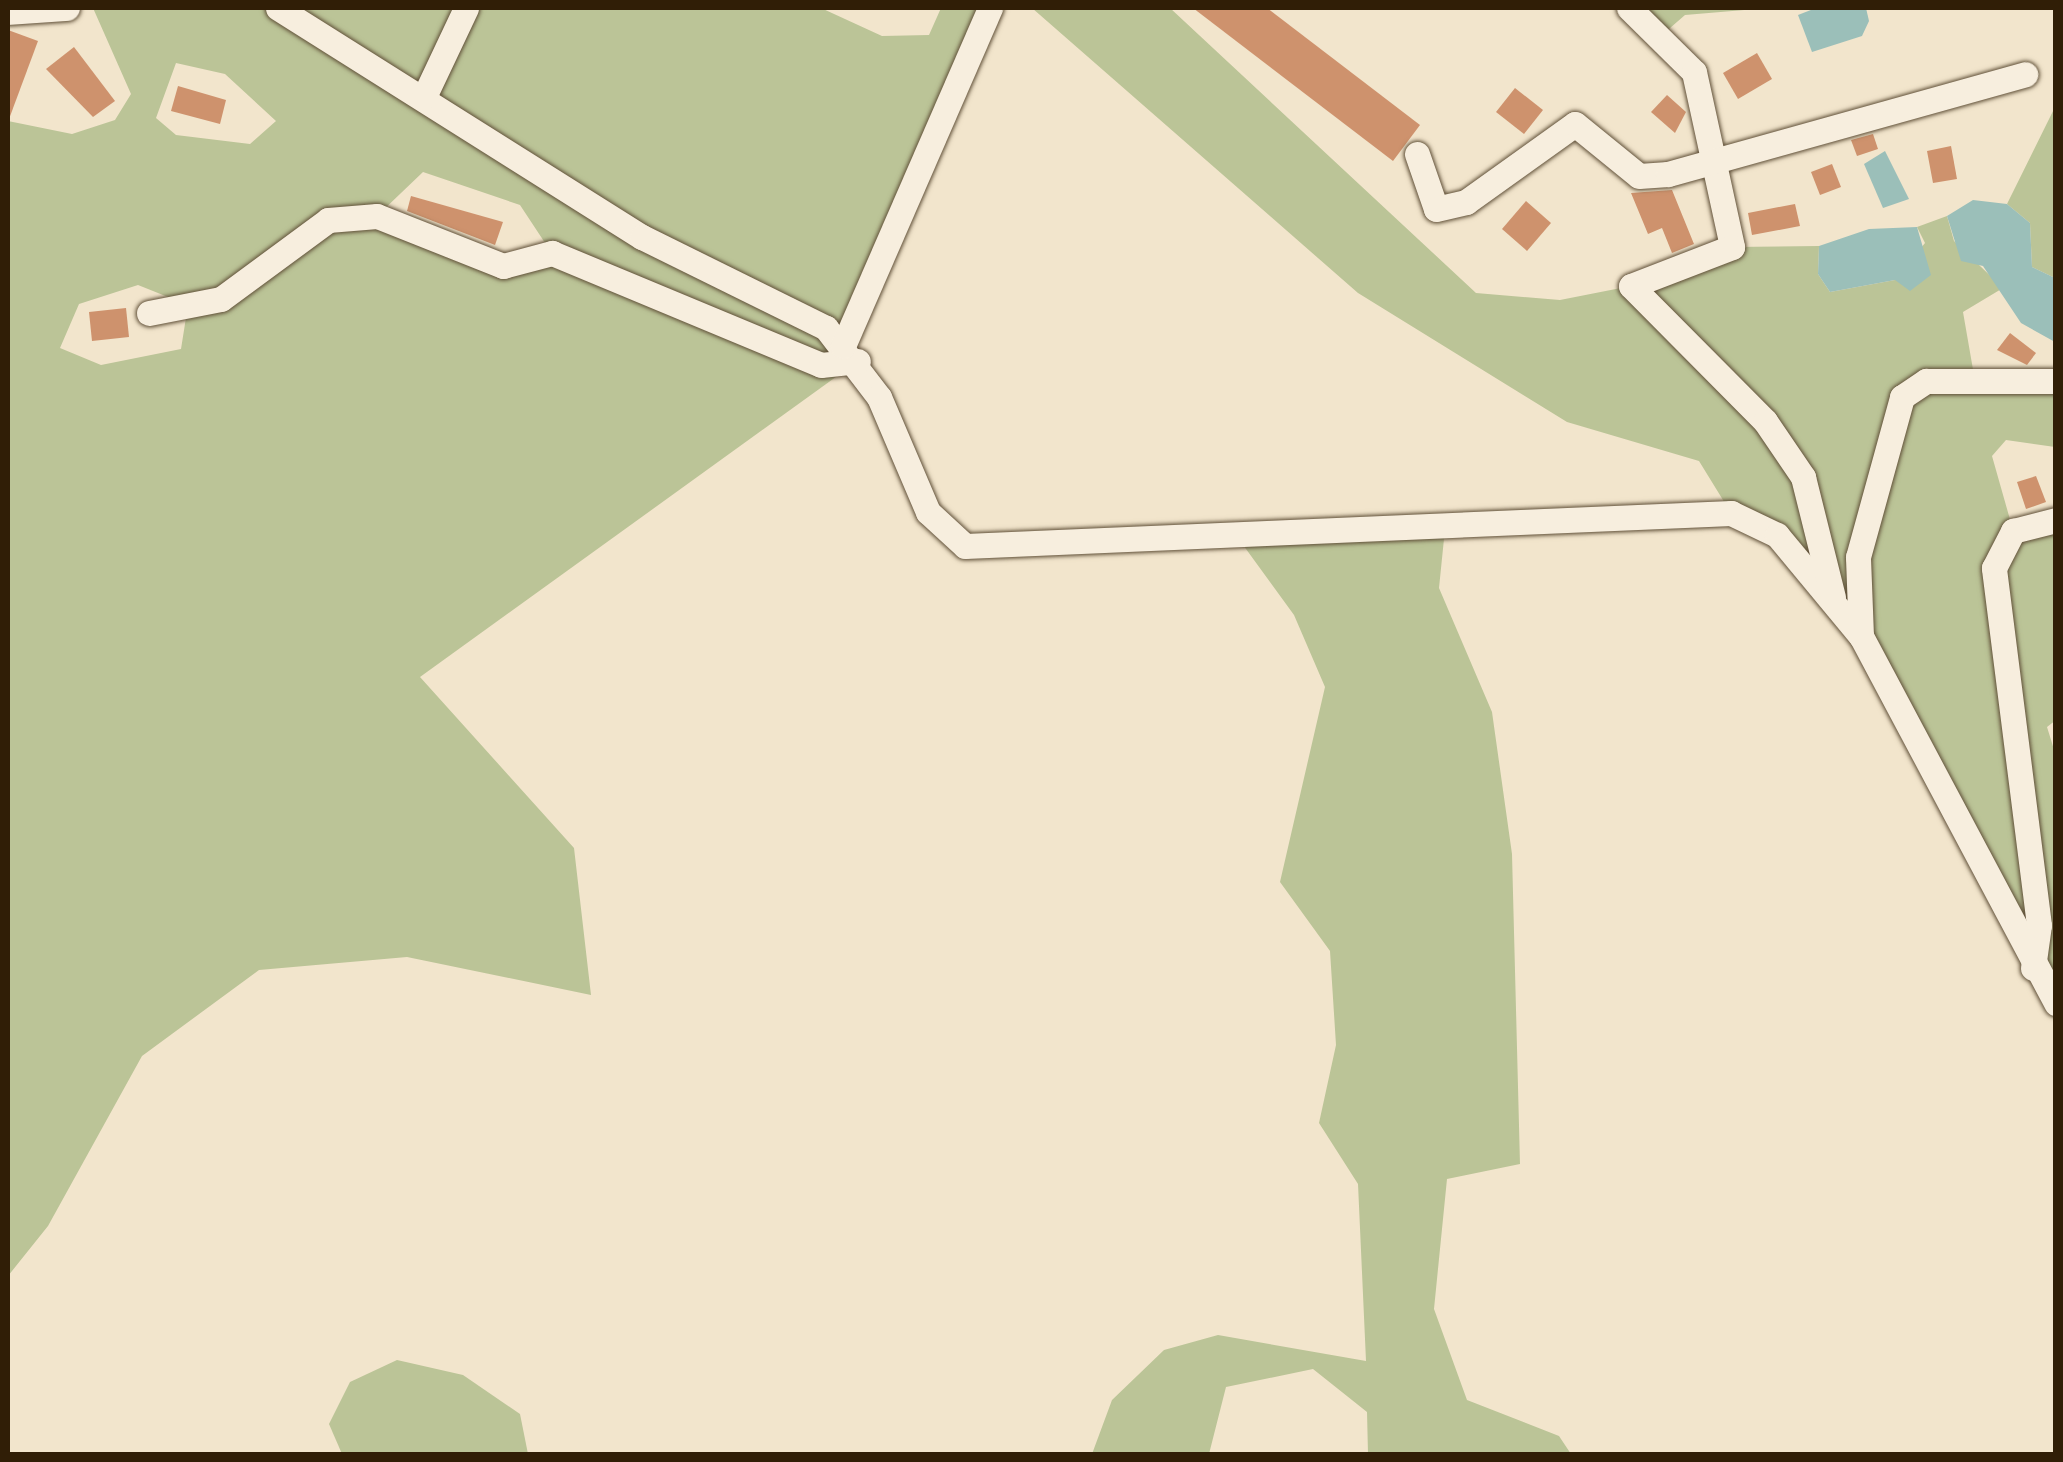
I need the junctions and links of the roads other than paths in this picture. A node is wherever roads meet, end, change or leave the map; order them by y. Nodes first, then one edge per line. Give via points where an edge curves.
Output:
1 (68, 8) edge
2 (278, 8) edge
3 (466, 8) edge
4 (990, 8) edge
5 (1629, 8) edge
6 (8, 12) edge
7 (2025, 74) dead end
8 (424, 98) junction
9 (1418, 154) dead end
10 (1707, 159) junction
11 (149, 313) dead end
12 (850, 354) junction
13 (2054, 381) edge
14 (2056, 520) edge
15 (1834, 604) junction
16 (1861, 636) junction
17 (2033, 968) junction
18 (2056, 1003) edge

1 - 6 street
2 - 8 street
3 - 8 street
4 - 12 street
5 - 10 street via 1694,72 1708,108
7 - 10 street
8 - 12 street via 642,237 826,328
9 - 10 street via 1436,210 1466,202 1575,124 1639,176
10 - 15 street via 1732,247 1631,286 1765,421 1803,476
11 - 12 street via 221,299 328,220 377,216 503,266 552,253 822,365
12 - 15 street via 914,488 965,546 1731,512 1777,535
13 - 16 street via 1926,381 1902,397 1858,557
14 - 17 street via 2013,530 1994,568 2039,925
15 - 16 street
16 - 17 street
17 - 18 street

